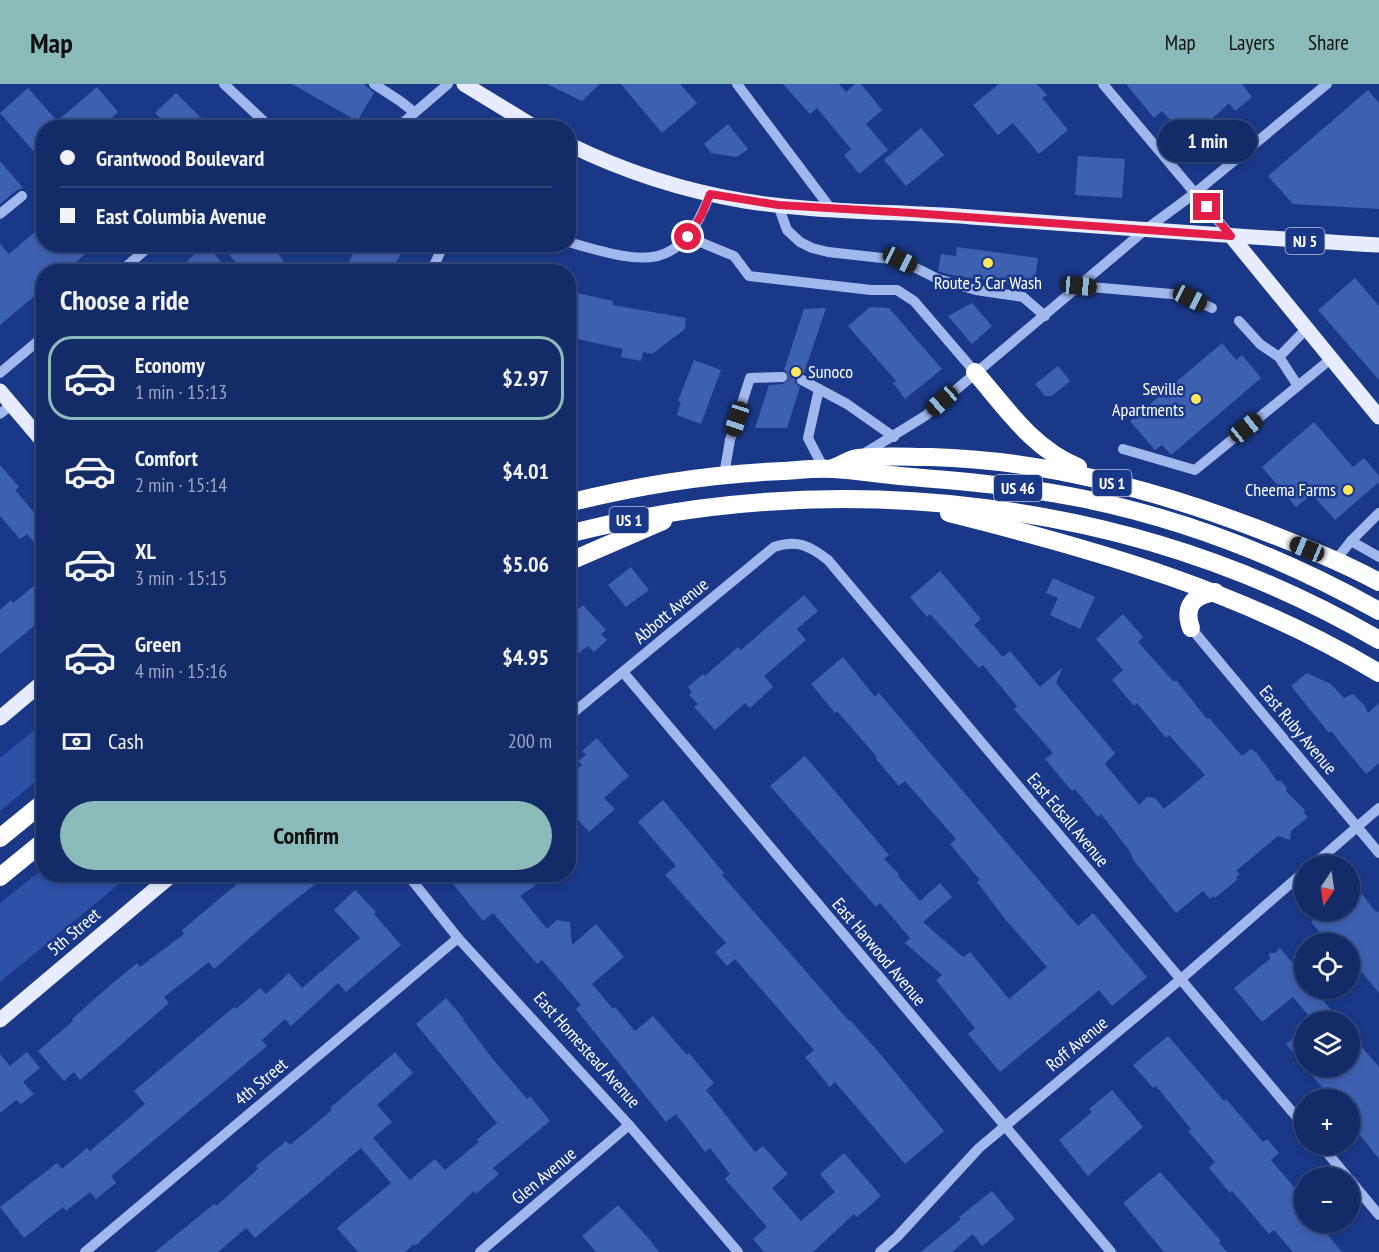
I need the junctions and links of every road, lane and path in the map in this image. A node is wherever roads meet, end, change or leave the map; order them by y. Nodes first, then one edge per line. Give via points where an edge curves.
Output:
1 (224, 84) edge
2 (374, 84) edge
3 (448, 84) edge
4 (464, 84) edge
5 (737, 84) edge
6 (1103, 84) edge
7 (1327, 84) edge
8 (414, 112) junction
9 (262, 120) edge
10 (406, 120) edge
11 (522, 120) edge
12 (576, 147) edge
13 (1195, 193) junction
14 (710, 194) junction
15 (22, 196) dead end
16 (778, 205) junction
17 (831, 209) junction
18 (0, 214) edge
19 (1145, 230) junction
20 (1231, 236) junction
21 (688, 237) junction
22 (576, 244) edge
23 (1379, 245) edge
24 (143, 252) edge
25 (129, 264) edge
26 (1079, 286) junction
27 (1212, 308) dead end
28 (1045, 316) junction
29 (1239, 321) dead end
30 (1307, 328) junction
31 (36, 343) edge
32 (1279, 357) junction
33 (1332, 358) junction
34 (975, 372) junction
35 (0, 373) edge
36 (782, 377) tunnel mouth
37 (802, 380) tunnel mouth
38 (1298, 386) junction
39 (819, 388) junction
40 (0, 391) edge
41 (6, 410) edge
42 (1379, 417) edge
43 (36, 436) edge
44 (894, 437) junction
45 (1123, 449) dead end
46 (857, 458) junction
47 (828, 469) junction
48 (724, 475) junction
49 (1118, 484) junction
50 (630, 488) junction
51 (576, 491) edge
52 (576, 501) edge
53 (901, 501) junction
54 (691, 509) junction
55 (1379, 513) edge
56 (576, 532) edge
57 (1351, 541) junction
58 (799, 543) joint
59 (1379, 557) edge
60 (576, 559) edge
61 (1335, 561) junction
62 (1379, 582) edge
63 (1215, 592) junction
64 (1379, 611) edge
65 (1191, 628) joint
66 (1379, 640) edge
67 (622, 672) junction
68 (1379, 673) edge
69 (36, 688) edge
70 (576, 710) edge
71 (0, 718) edge
72 (1379, 808) edge
73 (36, 809) edge
74 (1357, 826) junction
75 (0, 838) edge
76 (36, 848) edge
77 (1379, 853) edge
78 (1324, 855) edge
79 (0, 877) edge
80 (1294, 881) edge
81 (164, 882) edge
82 (413, 882) edge
83 (458, 938) junction
84 (1181, 979) junction
85 (0, 1020) edge
86 (1294, 1113) edge
87 (629, 1125) junction
88 (1004, 1126) junction
89 (1329, 1155) edge
90 (1339, 1167) edge
91 (1360, 1192) edge
92 (1379, 1215) edge
93 (85, 1252) edge
94 (480, 1252) edge
95 (738, 1252) edge
96 (880, 1252) edge
97 (1111, 1252) edge

1 - 9 street
2 - 8 street
3 - 8 street
4 - 11 main road
5 - 17 street
6 - 13 street
7 - 13 street
8 - 10 street
12 - 14 main road, NJ 5 via 628,169
13 - 19 street
13 - 20 street
14 - 16 main road, NJ 5
14 - 21 street
15 - 18 street
16 - 17 main road, NJ 5
16 - 28 street via 787,230 812,248 900,260 938,279 1023,297
17 - 19 main road, NJ 5
19 - 20 main road, NJ 5
19 - 26 street
20 - 23 main road, NJ 5
20 - 30 main road
21 - 22 street via 661,255 643,258
21 - 34 street via 734,256 749,276 897,290 914,301
24 - 25 street
26 - 27 street via 1183,295
26 - 28 street
28 - 34 street
29 - 32 street via 1260,344
30 - 32 street
30 - 33 main road
31 - 35 street
32 - 38 street
33 - 38 street
33 - 42 main road
34 - 44 street via 925,416
34 - 49 highway via 1044,448
36 - 48 street via 750,378 730,440
37 - 39 street
38 - 45 street via 1195,470
39 - 44 street
39 - 47 street via 808,438
40 - 41 main road
41 - 43 main road
44 - 46 street
46 - 47 highway, US 1
46 - 49 highway, US 1 via 1011,463
47 - 48 highway, US 1
47 - 64 highway, US 46 via 1005,486 1115,506 1257,552
48 - 50 highway, US 1
49 - 61 highway, US 1 via 1225,517
50 - 51 highway
50 - 52 highway, US 1
53 - 54 highway, US 1 via 789,500
53 - 63 highway, US 1 via 1051,539
53 - 66 highway, US 46 via 1013,512 1134,537 1263,582
54 - 56 highway, US 1
54 - 60 highway
55 - 57 street
57 - 59 street
57 - 61 street
58 - 67 street, Abbott Avenue via 774,547
58 - 84 street, East Edsall Avenue via 828,560
61 - 62 highway, US 1
63 - 65 highway via 1194,601 1188,613
63 - 68 highway, US 1 via 1302,631
65 - 74 street, East Ruby Avenue
67 - 70 street, Abbott Avenue
67 - 88 street, East Harwood Avenue
69 - 71 main road
72 - 74 street
73 - 75 highway
74 - 77 street, East Ruby Avenue
74 - 78 street
76 - 79 highway
80 - 84 street, Roff Avenue
81 - 85 main road, 5th Street
82 - 83 street, East Homestead Avenue
83 - 87 street, East Homestead Avenue
83 - 93 street, 4th Street
84 - 86 street, East Edsall Avenue
84 - 88 street, Roff Avenue
87 - 94 street, Glen Avenue
87 - 95 street, East Homestead Avenue
88 - 96 street, Roff Avenue
88 - 97 street, East Harwood Avenue
89 - 90 street
91 - 92 street

